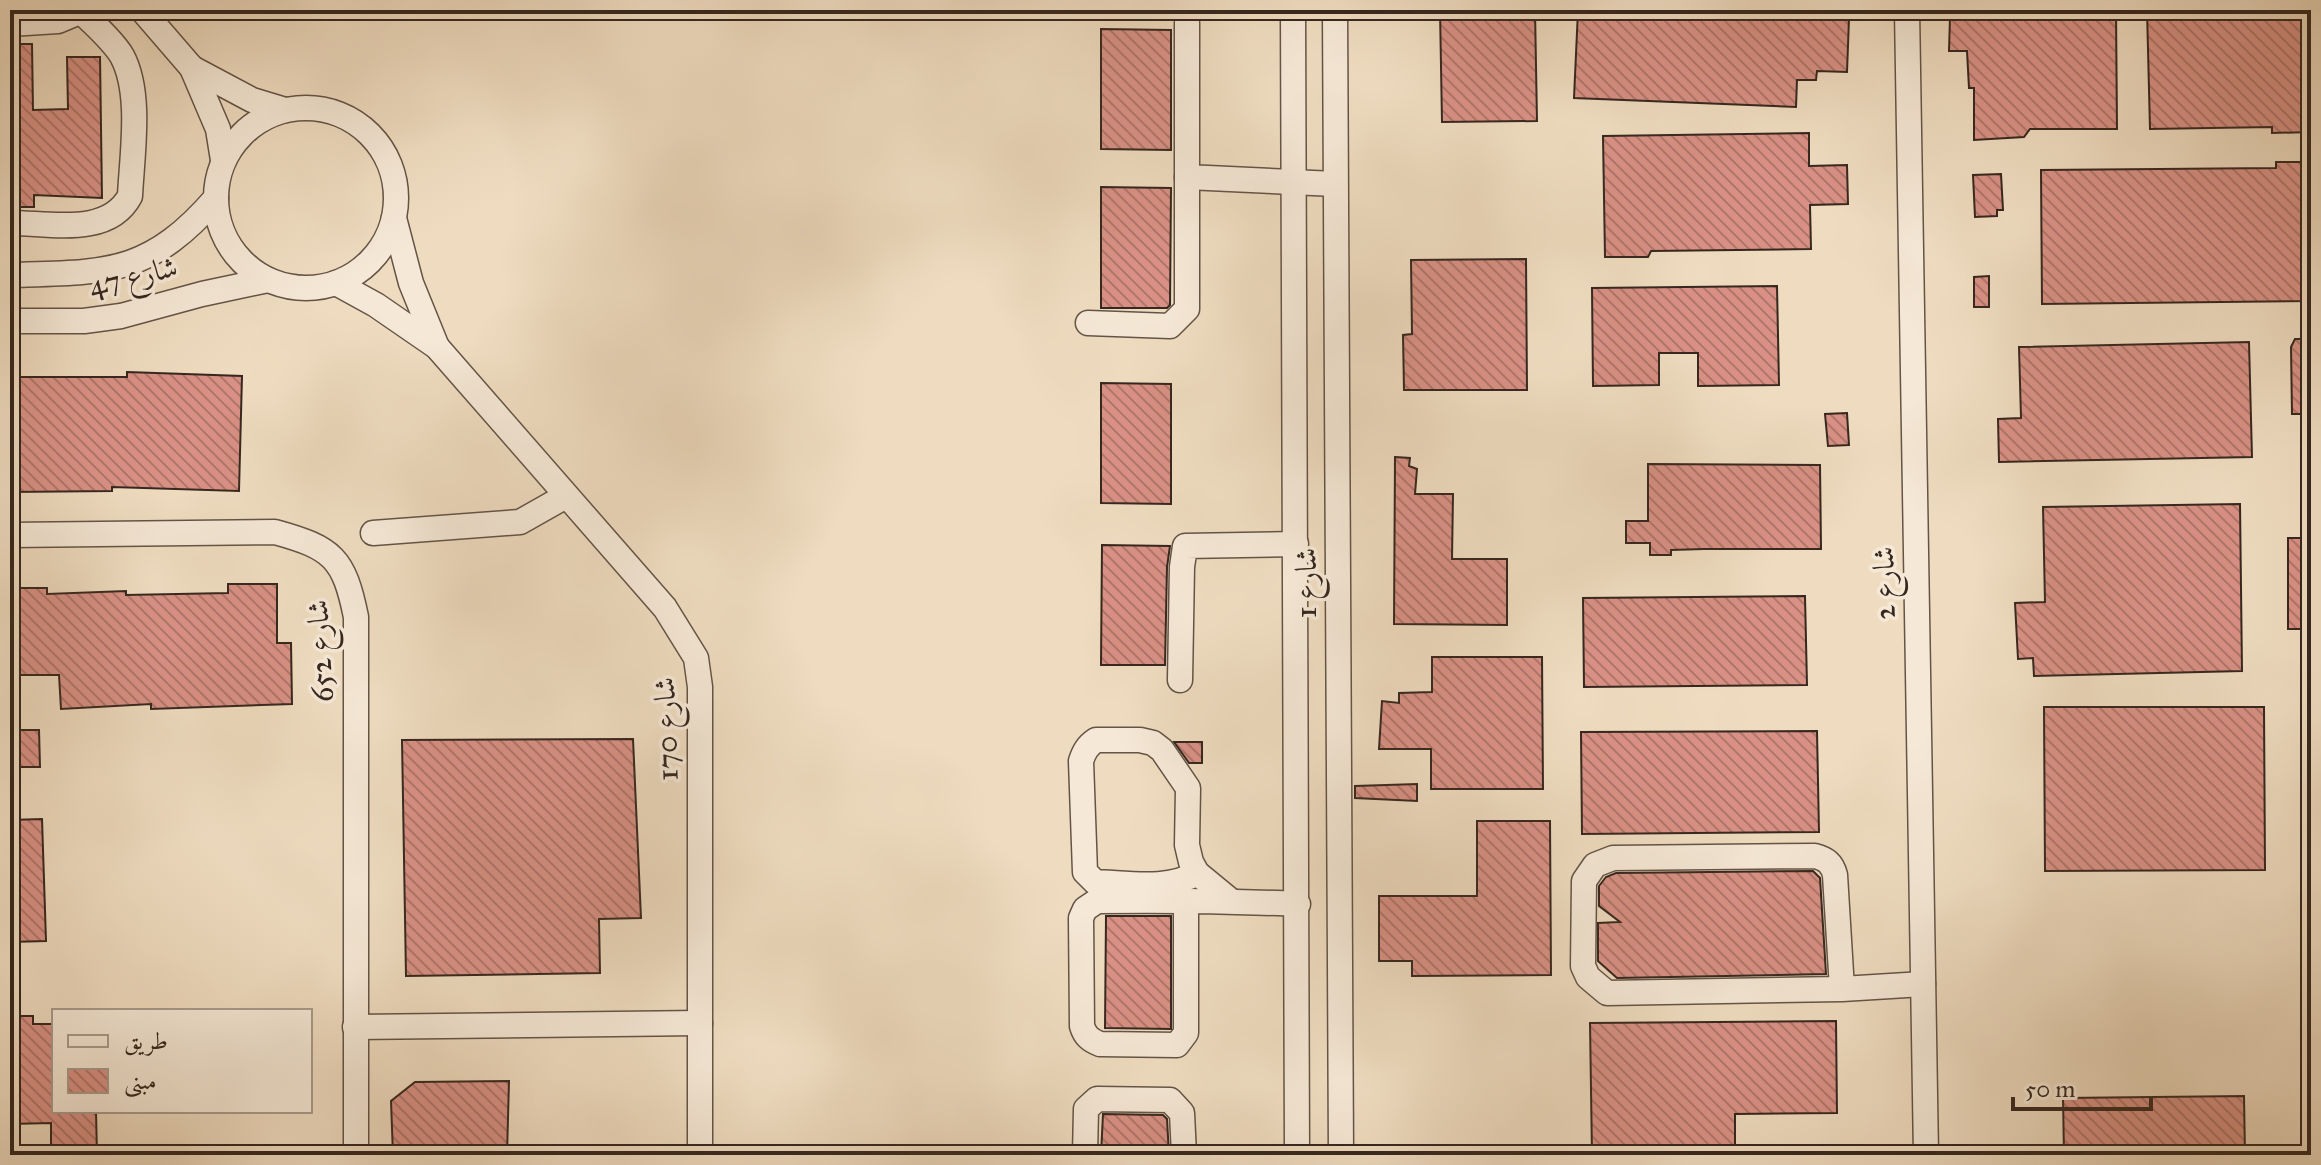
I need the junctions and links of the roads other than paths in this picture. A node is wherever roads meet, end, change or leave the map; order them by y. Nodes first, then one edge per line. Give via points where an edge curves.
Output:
1 (142, 10) edge
2 (1293, 10) edge
3 (1335, 10) edge
4 (1907, 10) edge
5 (81, 11) edge
6 (1187, 23) dead end
7 (10, 24) edge
8 (192, 68) junction
9 (285, 110) junction
10 (223, 160) junction
11 (1187, 177) junction
12 (1294, 183) junction
13 (1335, 184) junction
14 (216, 198) junction
15 (394, 218) junction
16 (10, 223) edge
17 (10, 275) edge
18 (268, 280) junction
19 (336, 283) junction
20 (10, 321) edge
21 (1088, 323) dead end
22 (437, 347) junction
23 (566, 496) junction
24 (373, 533) dead end
25 (10, 535) edge
26 (1296, 544) junction
27 (1180, 680) dead end
28 (1197, 873) junction
29 (1186, 900) junction
30 (1231, 901) junction
31 (1298, 904) junction
32 (1923, 984) junction
33 (1842, 989) junction
34 (1298, 990) junction
35 (1340, 991) junction
36 (700, 1023) junction
37 (355, 1027) junction
38 (356, 1155) edge
39 (700, 1155) edge
40 (1085, 1155) edge
41 (1184, 1155) edge
42 (1297, 1155) edge
43 (1341, 1155) edge
44 (1926, 1155) edge

1 - 8 street
2 - 12 street, شارع 1
3 - 13 street, شارع 1
4 - 32 street, شارع 2
5 - 7 street via 58,21
5 - 16 street via 120,52 131,75 130,196 123,209 102,222
6 - 11 street
8 - 9 street via 252,100
8 - 10 street via 218,129
9 - 10 street via 238,137
9 - 15 street via 330,111 370,134 393,173
10 - 14 street
11 - 12 street
11 - 21 street via 1187,309 1170,326
12 - 13 street
12 - 26 street, شارع 1
13 - 35 street, شارع 1
14 - 17 street, شارع 47 via 166,246 130,265
14 - 18 street via 225,237 236,254
15 - 19 street via 374,258
15 - 22 street, شارع 170 via 411,283
18 - 19 street via 290,287
18 - 20 street, شارع 47 via 121,316
19 - 22 street, شارع 170
22 - 23 street, شارع 170
23 - 24 street via 520,522
23 - 36 street, شارع 170 via 665,608 696,658
25 - 37 street, شارع 652 via 275,532 309,542 338,562 356,617
26 - 27 street via 1185,546
26 - 31 street, شارع 1
28 - 28 street via 1187,845 1188,788 1162,750 1140,740 1090,744 1081,761 1088,877 1095,882 1163,884
28 - 30 street
29 - 29 street via 1097,901 1085,909 1082,1026 1091,1040 1177,1045 1183,1040
29 - 30 street
30 - 31 street
31 - 34 street, شارع 1
32 - 33 street
32 - 44 street, شارع 2
33 - 33 street via 1607,993 1583,966 1584,881 1595,865 1613,858 1823,858 1835,875
34 - 35 street
34 - 42 street, شارع 1
35 - 43 street, شارع 1
36 - 37 street
36 - 39 street, شارع 170
37 - 38 street, شارع 652
40 - 41 street via 1086,1109 1097,1099 1170,1100 1182,1113

